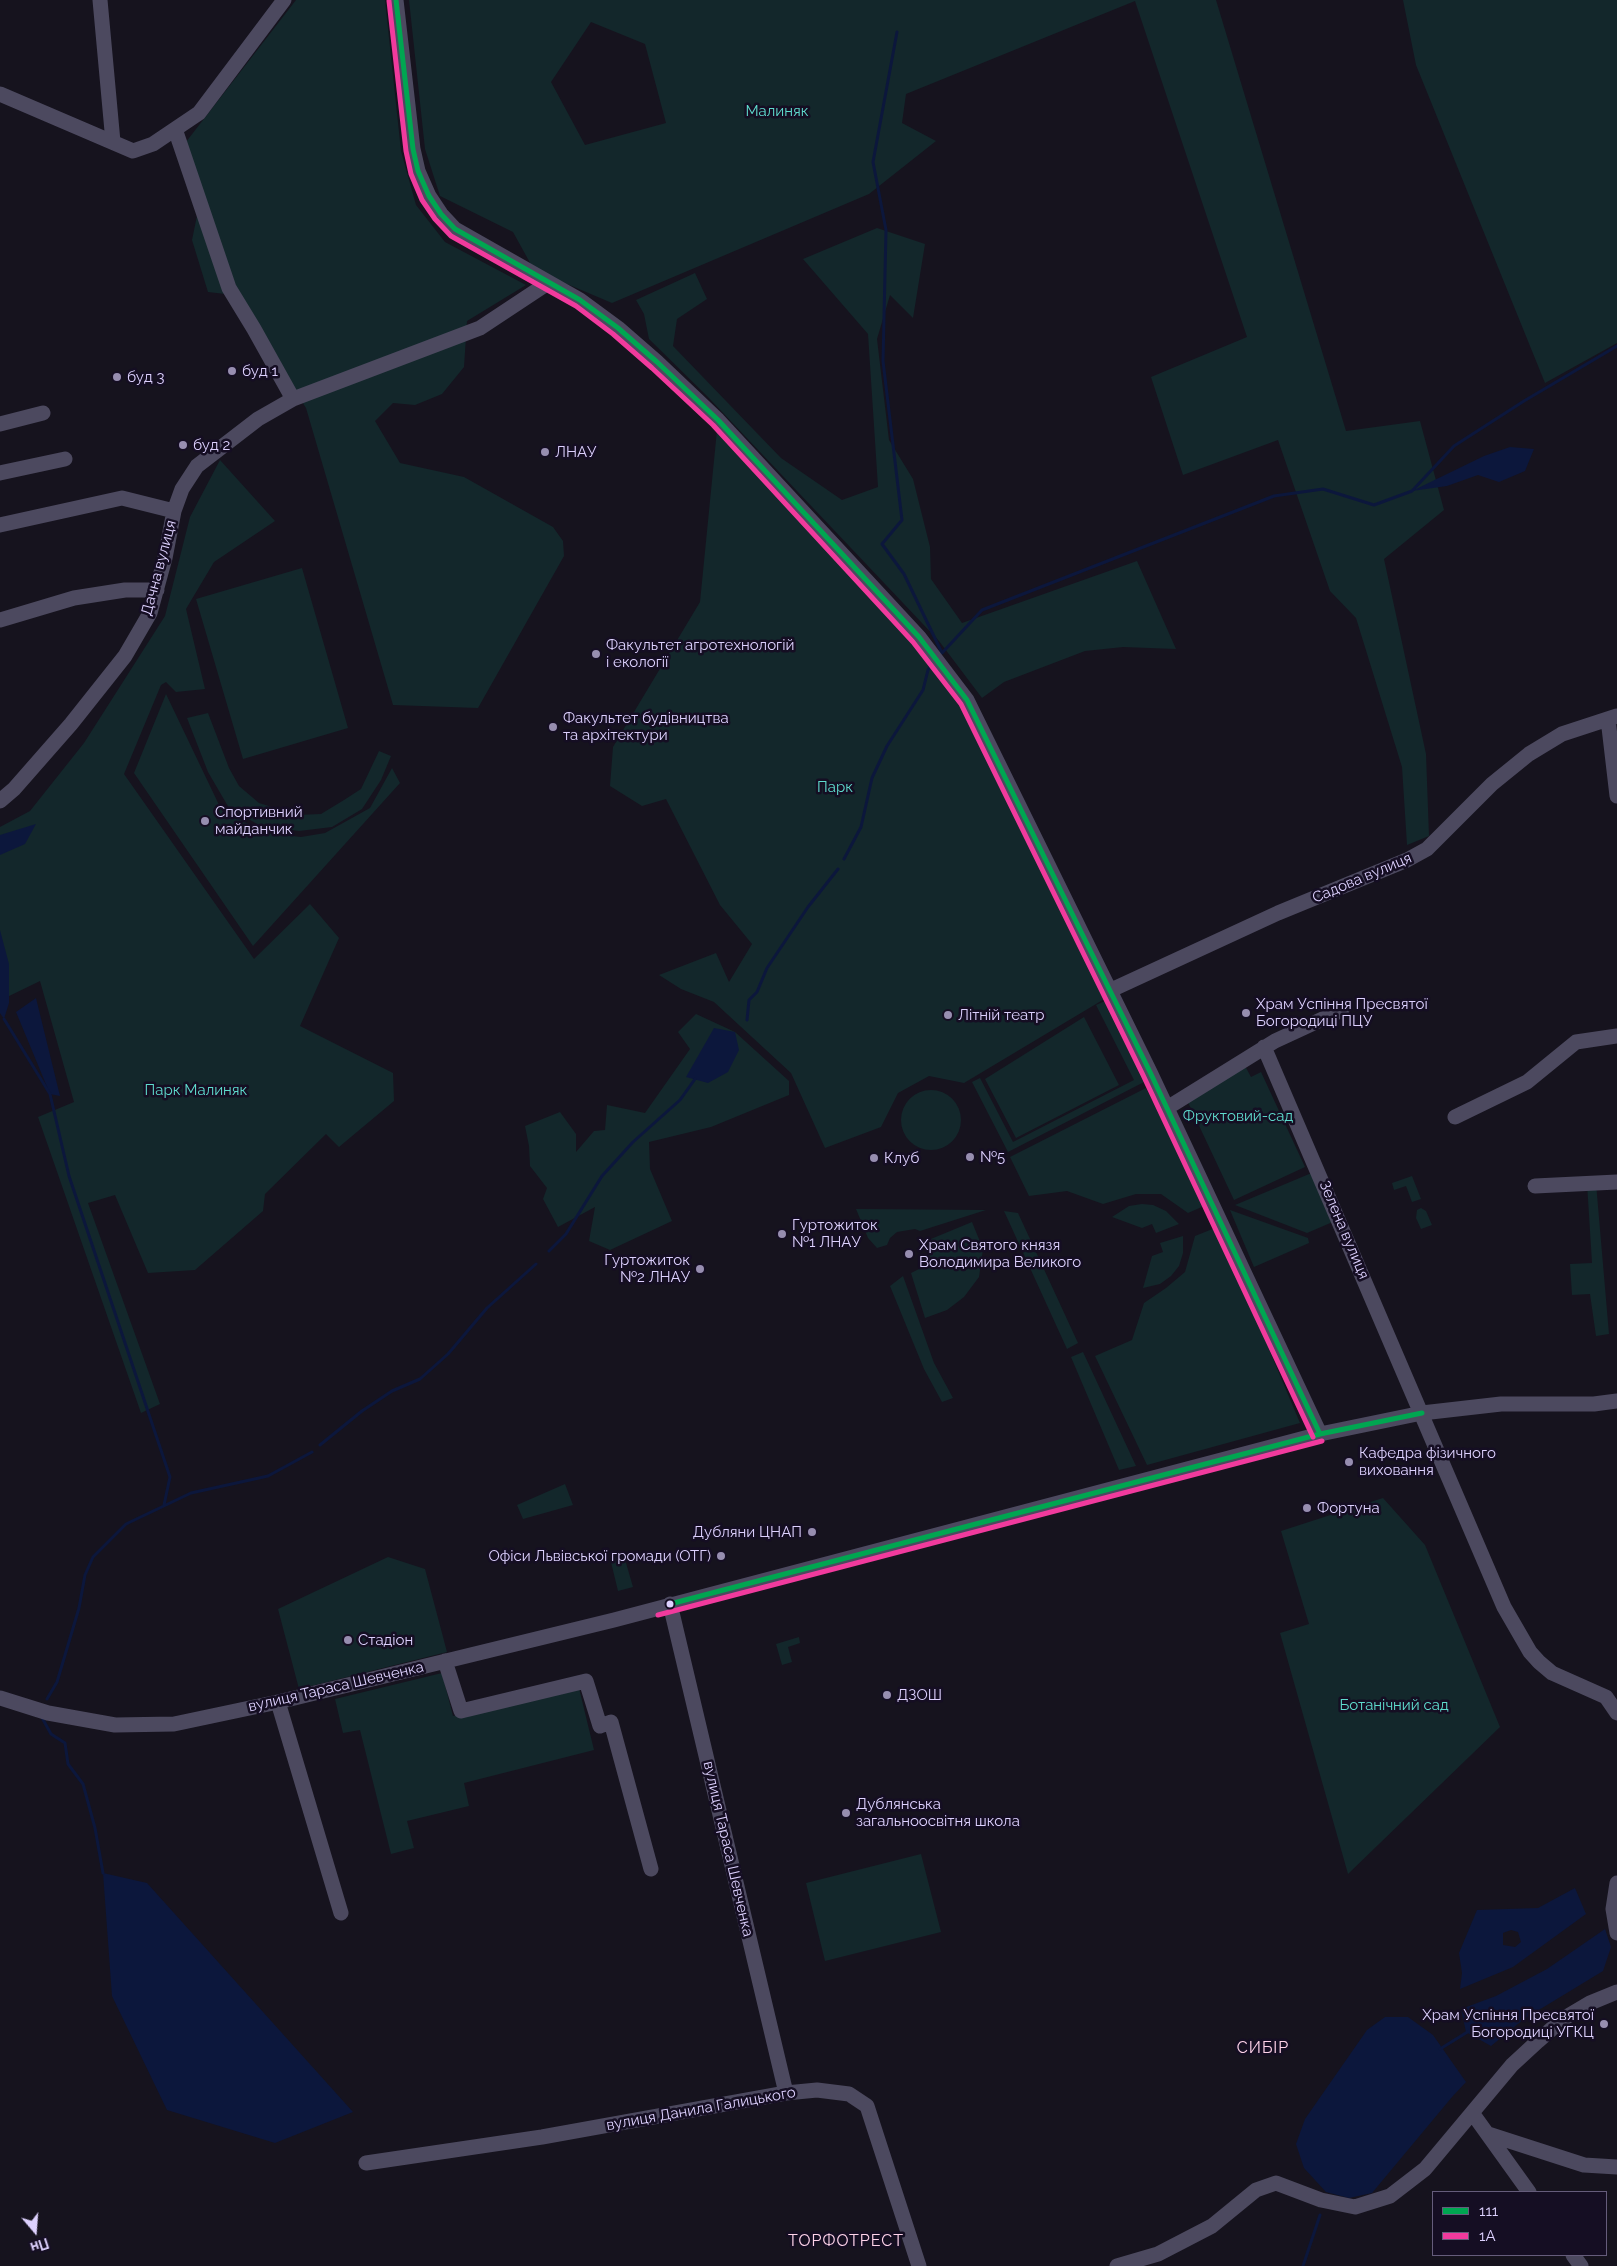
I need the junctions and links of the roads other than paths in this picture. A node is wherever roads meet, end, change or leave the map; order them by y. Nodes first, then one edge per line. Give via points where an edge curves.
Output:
1 (100, 0) edge
2 (284, 0) edge
3 (396, 0) edge
4 (0, 94) edge
5 (175, 129) junction
6 (113, 142) junction
7 (548, 283) junction
8 (293, 399) junction
9 (43, 413) dead end
10 (0, 424) edge
11 (65, 459) dead end
12 (0, 473) edge
13 (174, 511) junction
14 (0, 525) edge
15 (157, 590) junction
16 (0, 620) edge
17 (1612, 718) edge
18 (1617, 796) edge
19 (0, 801) edge
20 (1109, 990) junction
21 (1342, 1010) dead end
22 (1617, 1036) edge
23 (1264, 1047) junction
24 (1167, 1108) junction
25 (1455, 1118) dead end
26 (1617, 1182) edge
27 (1535, 1186) dead end
28 (1617, 1401) edge
29 (1422, 1413) junction
30 (1320, 1434) junction
31 (670, 1604) junction
32 (445, 1661) junction
33 (0, 1698) edge
34 (278, 1702) junction
35 (1617, 1713) edge
36 (651, 1869) dead end
37 (1617, 1883) edge
38 (341, 1913) dead end
39 (1617, 1933) edge
40 (1617, 1992) edge
41 (786, 2093) junction
42 (1472, 2114) junction
43 (1488, 2134) junction
44 (366, 2163) dead end
45 (1617, 2167) edge
46 (1528, 2191) edge
47 (919, 2266) edge
48 (1117, 2266) edge

1 - 6 street
2 - 5 street via 199,113
3 - 7 street via 413,148 418,171 429,196 455,229
4 - 6 street
5 - 6 street via 153,144 133,151
5 - 8 street via 229,288
7 - 8 street, Дачна вулиця via 480,328
7 - 20 street via 580,300 618,328 718,420 920,637 967,700
8 - 13 street, Дачна вулиця via 258,419 197,466 182,489
9 - 10 street
11 - 12 street
13 - 14 street via 122,498
13 - 15 street, Дачна вулиця
15 - 16 street via 126,590 74,598
15 - 19 street, Дачна вулиця via 150,613 125,656 71,724
17 - 18 street
17 - 20 street, Садова вулиця via 1562,734 1529,754 1492,784 1427,849 1407,860 1278,913
20 - 24 street
21 - 23 street
22 - 25 street via 1576,1042 1527,1082
23 - 24 street
23 - 29 street, Зелена вулиця
24 - 30 street
26 - 27 street
28 - 29 street, вулиця Тараса Шевченка via 1501,1404
29 - 30 street, вулиця Тараса Шевченка
29 - 35 street, Зелена вулиця via 1504,1607 1530,1652 1552,1674 1606,1697
30 - 31 street, вулиця Тараса Шевченка
31 - 32 street, вулиця Тараса Шевченка
31 - 41 street, вулиця Тараса Шевченка
32 - 34 street, вулиця Тараса Шевченка
32 - 36 street via 461,1711 586,1681 600,1726 611,1722
33 - 34 street, вулиця Тараса Шевченка via 48,1713 115,1725 174,1724
34 - 38 street
37 - 39 street via 1613,1909
40 - 42 street via 1563,2019 1512,2065
41 - 44 street, вулиця Данила Галицького via 542,2137
41 - 47 street, вулиця Данила Галицького via 817,2090 849,2094 867,2106
42 - 43 street
42 - 48 street via 1425,2169 1390,2196 1355,2207 1321,2200 1276,2183 1256,2190 1212,2226 1158,2254
43 - 45 street via 1584,2166
43 - 46 street

